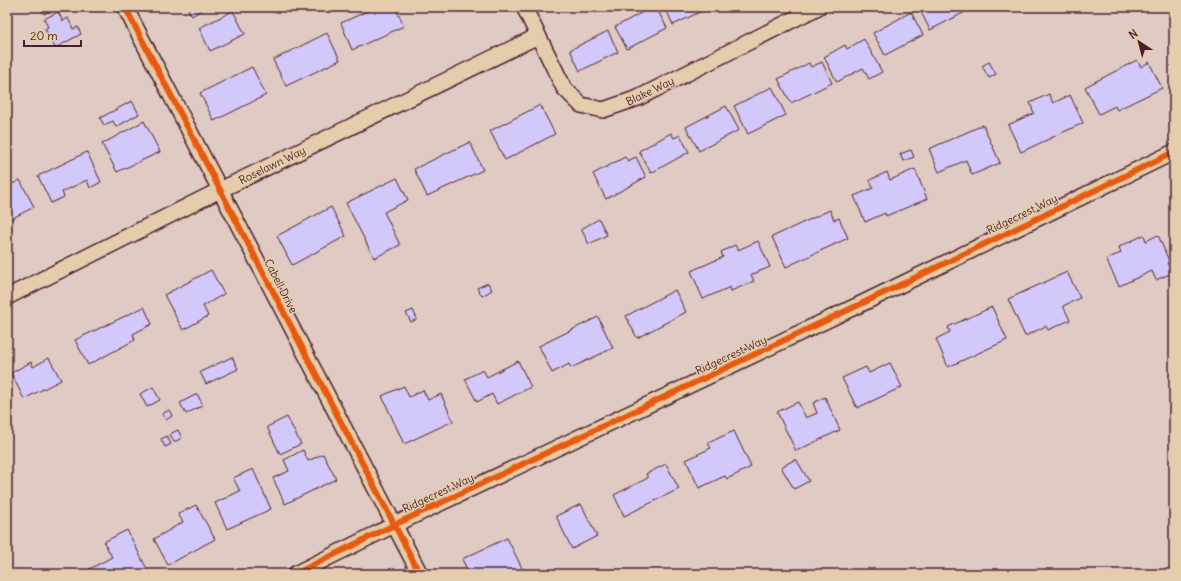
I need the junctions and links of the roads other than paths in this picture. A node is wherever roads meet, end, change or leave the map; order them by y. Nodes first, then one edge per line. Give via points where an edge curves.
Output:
1 (124, 7) edge
2 (524, 7) edge
3 (818, 7) edge
4 (538, 36) junction
5 (1174, 152) edge
6 (220, 190) junction
7 (7, 297) edge
8 (394, 525) junction
9 (295, 574) edge
10 (420, 574) edge

1 - 6 street, Cabell Drive
2 - 4 street, Blake Way
3 - 4 street, Blake Way via 638,98 603,110 581,105 569,94
4 - 6 street, Roselawn Way
5 - 8 street, Ridgecrest Way via 865,302
6 - 7 street, Roselawn Way
6 - 8 street, Cabell Drive
8 - 9 street, Ridgecrest Way
8 - 10 street, Cabell Drive

